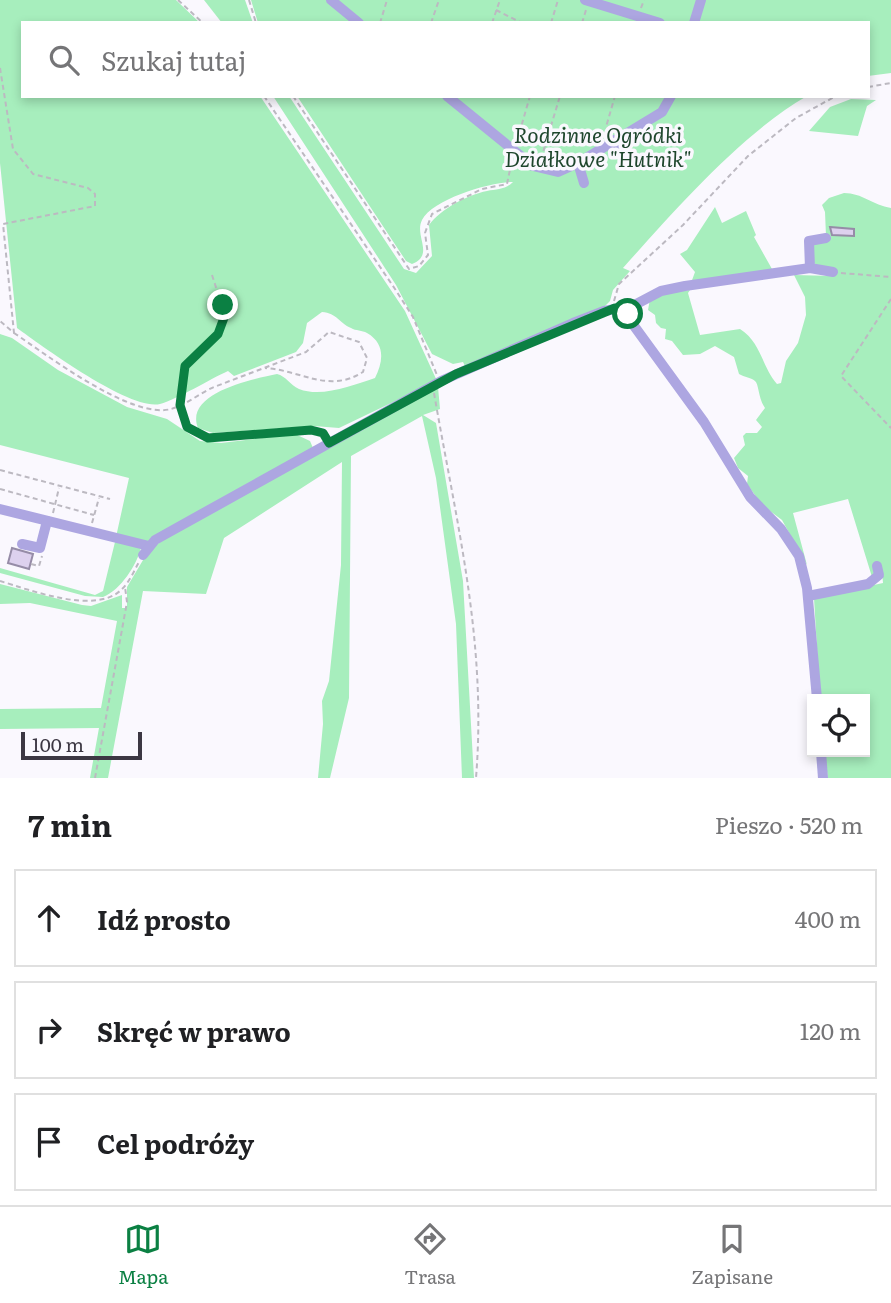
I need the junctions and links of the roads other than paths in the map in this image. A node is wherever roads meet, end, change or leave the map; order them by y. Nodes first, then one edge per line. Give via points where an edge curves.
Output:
1 (331, 0) edge
2 (587, 0) edge
3 (702, 0) edge
4 (357, 21) edge
5 (654, 21) edge
6 (695, 21) edge
7 (449, 98) edge
8 (670, 98) edge
9 (614, 141) junction
10 (578, 163) junction
11 (628, 165) dead end
12 (584, 183) dead end
13 (827, 238) dead end
14 (810, 268) junction
15 (833, 272) road end
16 (620, 309) junction
17 (0, 509) edge
18 (47, 521) junction
19 (22, 544) dead end
20 (877, 566) dead end
21 (808, 596) junction
22 (817, 694) edge
23 (821, 757) edge
24 (823, 778) edge

1 - 4 lane
2 - 5 lane
3 - 6 lane
7 - 10 lane via 540,168 558,172
8 - 9 lane via 662,112
9 - 10 lane
9 - 11 lane
10 - 12 lane
13 - 14 lane via 809,241
14 - 15 lane
14 - 16 lane via 669,289
16 - 18 lane via 573,323 436,384 146,551
16 - 21 lane via 720,445 750,497 793,545
17 - 18 lane
18 - 19 lane via 40,548
20 - 21 lane via 879,575 868,584
21 - 22 lane
23 - 24 lane

